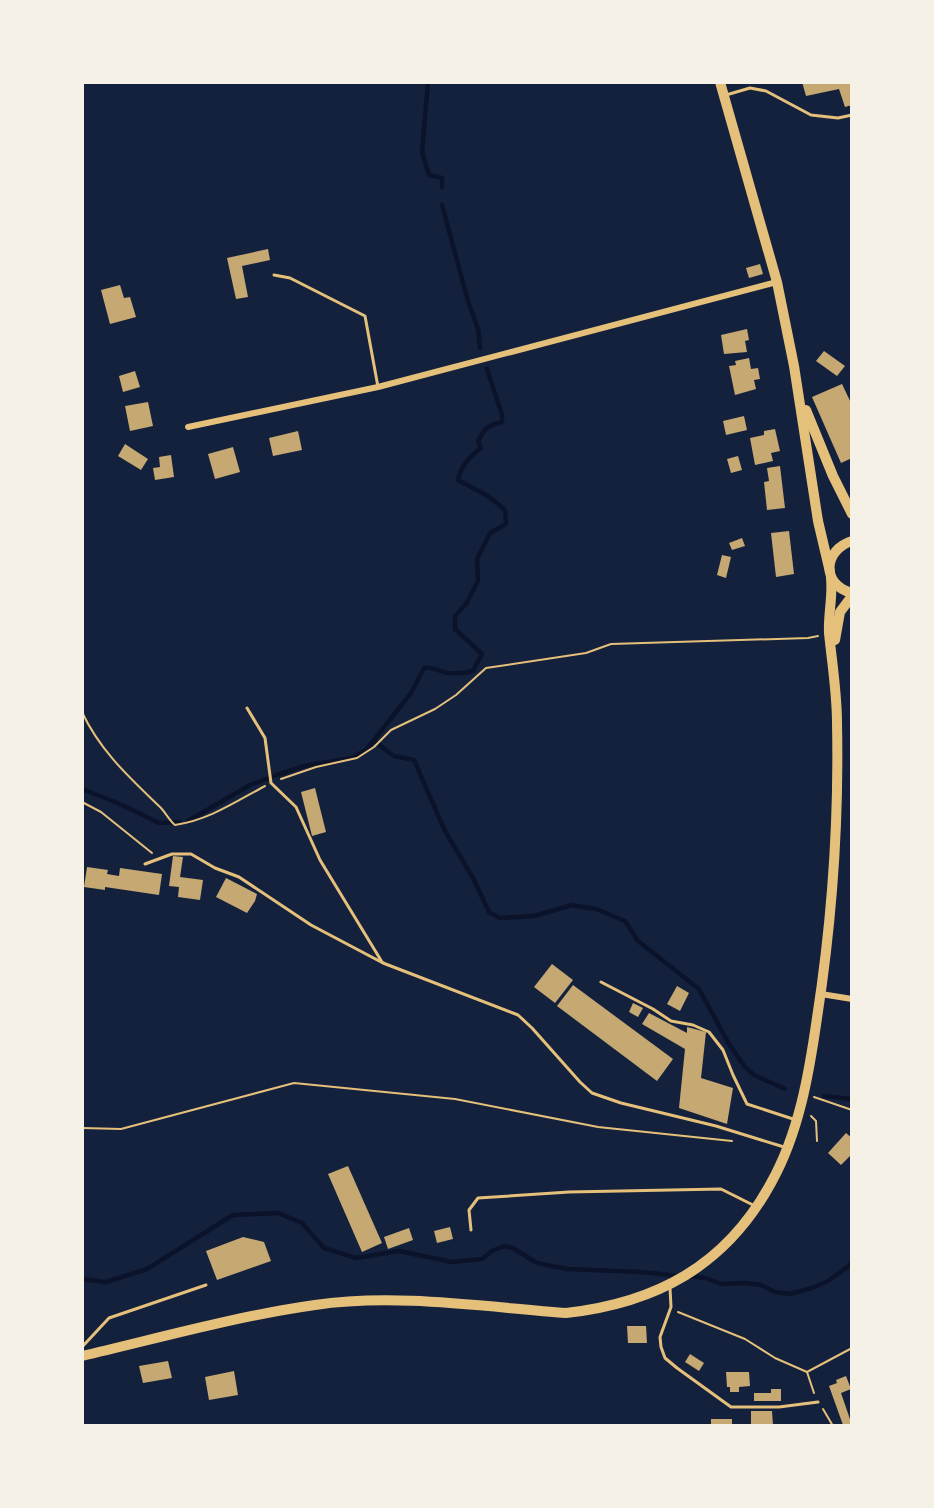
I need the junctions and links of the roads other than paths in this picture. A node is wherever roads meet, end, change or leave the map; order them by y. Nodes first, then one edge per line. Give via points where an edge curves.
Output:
1 (720, 82) edge
2 (725, 95) junction
3 (852, 115) edge
4 (274, 275) dead end
5 (777, 282) junction
6 (378, 387) junction
7 (800, 396) junction
8 (188, 427) dead end
9 (852, 514) edge
10 (852, 541) edge
11 (830, 575) junction
12 (852, 595) edge
13 (833, 656) junction
14 (247, 708) dead end
15 (145, 864) dead end
16 (383, 963) junction
17 (602, 982) dead end
18 (821, 994) junction
19 (852, 999) edge
20 (797, 1120) junction
21 (787, 1148) junction
22 (756, 1206) junction
23 (471, 1230) dead end
24 (206, 1285) dead end
25 (669, 1286) junction
26 (82, 1347) edge
27 (82, 1356) edge
28 (818, 1402) dead end

1 - 2 main road
2 - 3 lane via 750,88 766,91 811,115
2 - 5 main road
4 - 6 lane via 290,278 365,316
5 - 6 street
5 - 7 main road
6 - 8 street
7 - 9 main road
7 - 11 main road
10 - 11 main road via 832,556
11 - 12 main road via 840,590
11 - 13 main road via 829,633
12 - 13 main road via 840,612
13 - 18 main road via 837,723 835,844
14 - 16 lane via 265,738 271,783 296,807 320,860
15 - 16 lane via 172,854 191,854 238,877 311,925
16 - 21 lane via 518,1015 592,1093
17 - 20 lane via 671,1021 709,1032 723,1050 747,1104
18 - 19 street
18 - 20 main road
20 - 21 main road
21 - 22 main road
22 - 23 lane via 721,1190 569,1192 478,1198 469,1210
22 - 25 main road via 716,1254
24 - 26 lane via 109,1318
25 - 27 main road via 616,1306 566,1313 375,1301 316,1305
25 - 28 lane via 671,1307 660,1337 665,1358 731,1407

